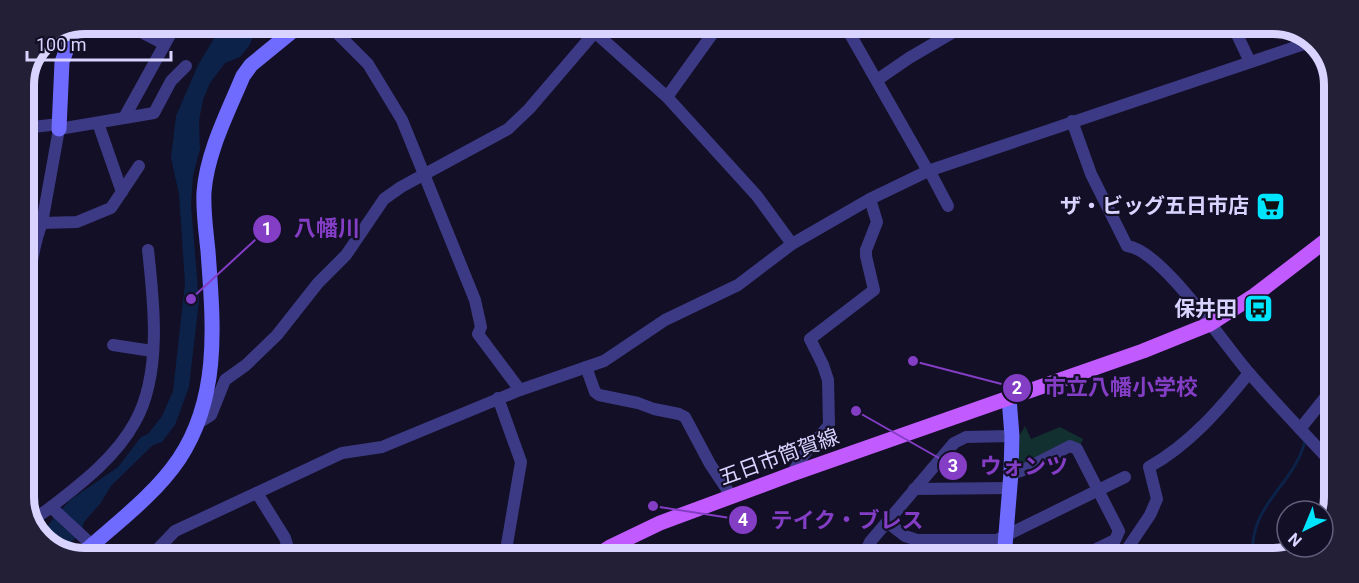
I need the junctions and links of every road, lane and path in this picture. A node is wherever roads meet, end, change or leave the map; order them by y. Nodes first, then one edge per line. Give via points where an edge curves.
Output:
1 (145, 34) edge
2 (170, 34) edge
3 (289, 34) edge
4 (338, 34) edge
5 (588, 34) edge
6 (598, 34) edge
7 (709, 34) edge
8 (850, 34) edge
9 (950, 34) edge
10 (1237, 34) edge
11 (71, 36) edge
12 (164, 44) junction
13 (1303, 44) edge
14 (1250, 62) junction
15 (186, 66) dead end
16 (877, 80) junction
17 (667, 97) junction
18 (124, 118) junction
19 (1072, 121) junction
20 (98, 123) junction
21 (59, 127) junction
22 (35, 128) edge
23 (139, 166) dead end
24 (928, 170) junction
25 (424, 175) junction
26 (122, 192) junction
27 (870, 199) junction
28 (948, 206) dead end
29 (42, 223) junction
30 (1324, 242) edge
31 (792, 244) junction
32 (148, 250) dead end
33 (35, 251) edge
34 (1210, 324) junction
35 (113, 345) dead end
36 (152, 351) junction
37 (586, 367) junction
38 (1249, 373) junction
39 (520, 390) junction
40 (498, 398) junction
41 (1009, 398) junction
42 (1324, 402) edge
43 (197, 424) junction
44 (1304, 433) junction
45 (1012, 436) junction
46 (1324, 454) edge
47 (1011, 473) junction
48 (792, 474) junction
49 (1125, 477) dead end
50 (1010, 488) junction
51 (914, 489) junction
52 (1097, 490) junction
53 (257, 493) junction
54 (732, 496) junction
55 (53, 508) junction
56 (38, 517) edge
57 (887, 522) junction
58 (1119, 531) junction
59 (1006, 535) junction
60 (88, 547) edge
61 (159, 548) edge
62 (288, 548) edge
63 (506, 548) edge
64 (610, 548) edge
65 (868, 548) edge
66 (1005, 548) edge
67 (1099, 548) edge
68 (1119, 548) edge
69 (1127, 548) edge

1 - 12 street
2 - 12 street
3 - 43 main road via 243,76 212,155 204,191 212,365
4 - 25 street via 372,69 402,120
5 - 25 street via 529,109 508,129
6 - 17 street
7 - 17 street
8 - 16 street
9 - 16 street
10 - 14 street
11 - 21 main road via 62,62
12 - 18 street
13 - 14 street
14 - 19 street
15 - 18 street via 171,81 154,113
16 - 24 street
17 - 31 street via 758,196
18 - 20 street
19 - 24 street
19 - 34 street via 1091,174 1127,246 1138,249 1167,271
20 - 21 street
20 - 26 street
21 - 22 street
21 - 29 street
23 - 26 street
24 - 27 street
24 - 28 street
25 - 39 street via 475,300 481,327 478,334
25 - 43 street via 384,199 346,255 276,335 225,380 211,415
26 - 29 street via 111,208 77,222
27 - 31 street
27 - 48 street via 877,222 866,256 874,290 810,339 828,380 829,425
29 - 33 street
30 - 34 main road, 五日市筒賀線
31 - 37 street via 738,285 665,320 610,357
32 - 36 street
34 - 38 street
34 - 41 main road, 五日市筒賀線
35 - 36 street
36 - 55 street via 145,398 129,431 88,477
37 - 39 street
37 - 54 street via 599,395 685,417
38 - 44 street
38 - 69 street via 1185,443 1149,467 1157,499
39 - 40 street
40 - 53 street via 382,447 342,453
40 - 63 street via 521,462
41 - 45 main road
41 - 48 main road, 五日市筒賀線
42 - 44 street
43 - 60 main road via 165,478
44 - 46 street
45 - 47 main road
45 - 51 street via 960,440 948,448
47 - 50 main road
47 - 52 street via 1070,446 1077,449
48 - 54 main road, 五日市筒賀線
49 - 52 street
50 - 51 street
50 - 59 main road
51 - 57 street
52 - 58 street
52 - 59 street
53 - 61 street via 175,531
53 - 62 street
54 - 64 main road, 五日市筒賀線 via 660,523
55 - 56 street
55 - 60 street
57 - 59 street via 917,540 997,540
57 - 65 street
58 - 67 street via 1115,540
58 - 68 street via 1126,536
59 - 66 main road

